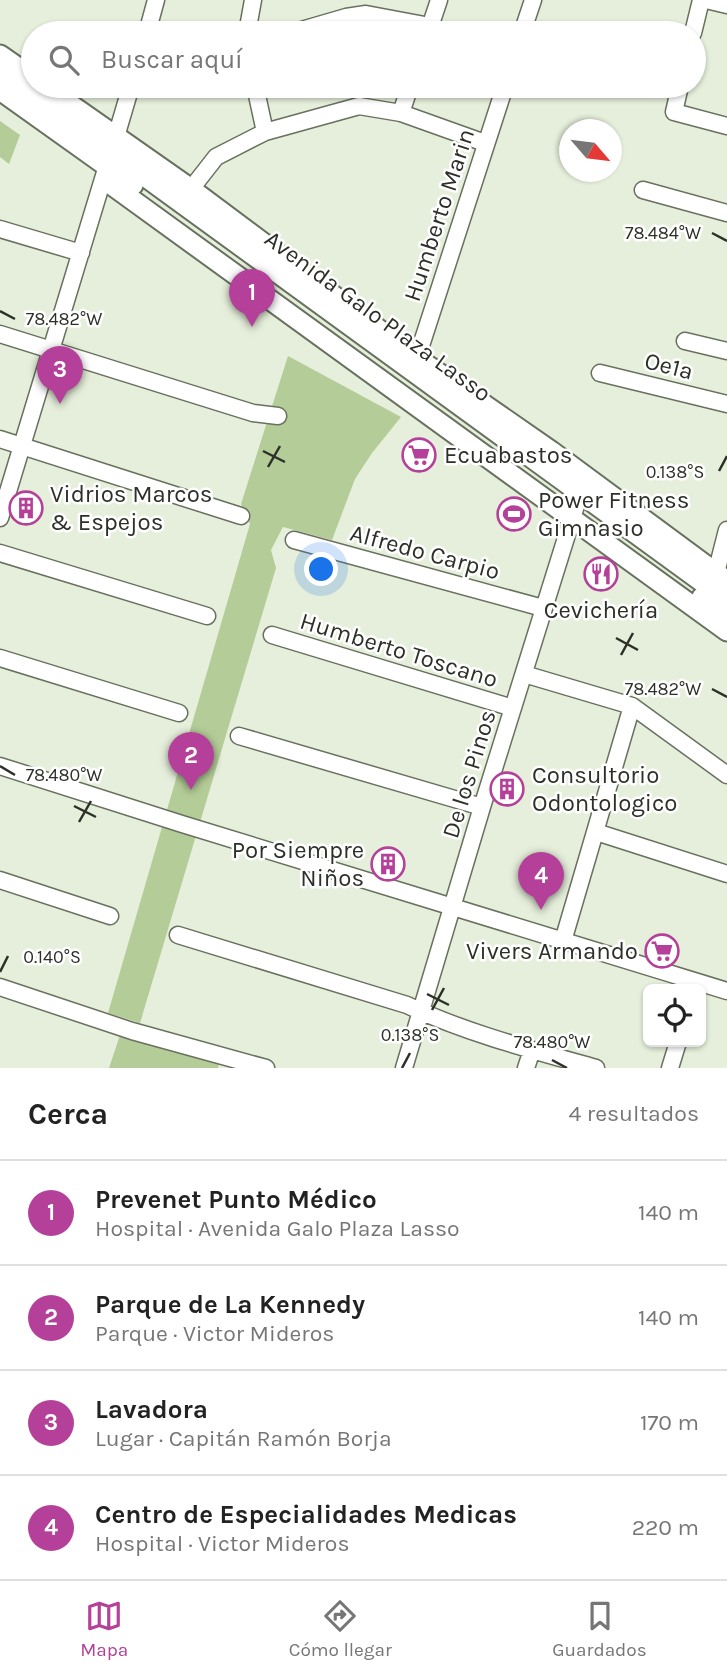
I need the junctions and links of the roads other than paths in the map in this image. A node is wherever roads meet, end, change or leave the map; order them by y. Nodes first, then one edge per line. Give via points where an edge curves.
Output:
1 (156, 0) edge
2 (253, 0) edge
3 (351, 0) edge
4 (439, 0) edge
5 (533, 0) edge
6 (701, 0) edge
7 (706, 0) edge
8 (727, 5) edge
9 (346, 17) junction
10 (150, 21) edge
11 (249, 21) edge
12 (332, 21) edge
13 (395, 21) edge
14 (432, 21) edge
15 (526, 21) edge
16 (696, 21) edge
17 (0, 55) edge
18 (21, 70) edge
19 (0, 71) edge
20 (21, 88) edge
21 (0, 90) edge
22 (34, 98) edge
23 (55, 98) edge
24 (128, 98) edge
25 (257, 98) edge
26 (406, 98) edge
27 (501, 98) edge
28 (677, 98) edge
29 (0, 105) edge
30 (401, 113) junction
31 (727, 126) edge
32 (265, 132) junction
33 (485, 143) junction
34 (110, 159) junction
35 (191, 189) junction
36 (642, 190) dead end
37 (727, 213) edge
38 (0, 229) edge
39 (81, 253) junction
40 (0, 334) edge
41 (685, 341) dead end
42 (52, 350) junction
43 (727, 351) edge
44 (416, 358) junction
45 (600, 373) dead end
46 (727, 404) edge
47 (278, 416) dead end
48 (0, 439) edge
49 (23, 445) junction
50 (576, 506) junction
51 (241, 516) dead end
52 (0, 518) edge
53 (727, 530) edge
54 (294, 541) dead end
55 (0, 553) edge
56 (722, 577) edge
57 (727, 600) edge
58 (543, 608) junction
59 (207, 616) dead end
60 (727, 616) edge
61 (727, 631) edge
62 (272, 635) dead end
63 (0, 658) edge
64 (524, 674) junction
65 (632, 706) junction
66 (513, 708) junction
67 (179, 713) dead end
68 (239, 736) dead end
69 (0, 766) edge
70 (727, 775) edge
71 (481, 807) junction
72 (596, 832) junction
73 (727, 874) edge
74 (0, 880) edge
75 (452, 907) junction
76 (110, 916) dead end
77 (178, 935) dead end
78 (563, 941) junction
79 (689, 984) edge
80 (0, 987) edge
81 (706, 988) edge
82 (727, 991) edge
83 (421, 1012) junction
84 (676, 1047) edge
85 (532, 1050) junction
86 (266, 1068) edge
87 (404, 1068) edge
88 (526, 1068) edge
89 (596, 1068) edge
90 (670, 1068) edge

1 - 10 street
2 - 11 street
3 - 9 street
4 - 14 street
5 - 15 street
6 - 16 street
7 - 8 street
9 - 12 street
9 - 13 street via 366,14
17 - 18 main road
19 - 20 main road, Avenida Galo Plaza Lasso
21 - 34 main road, Avenida Galo Plaza Lasso
22 - 34 main road, Avenida Galo Plaza Lasso
23 - 34 main road, Avenida Galo Plaza Lasso
24 - 34 street
25 - 32 street
26 - 30 street
27 - 33 street, Humberto Marin
28 - 31 street via 674,112
29 - 34 main road, Avenida Galo Plaza Lasso
30 - 32 street via 359,106
30 - 33 street
32 - 35 street via 216,157
33 - 44 street, Humberto Marin
34 - 35 main road, Avenida Galo Plaza Lasso
34 - 39 street
34 - 50 main road, Avenida Galo Plaza Lasso
35 - 44 main road, Avenida Galo Plaza Lasso
36 - 37 street
38 - 39 street
39 - 42 street
40 - 42 street
41 - 43 street
42 - 47 street via 253,414
42 - 49 street
44 - 56 main road, Avenida Galo Plaza Lasso
45 - 46 street, Oe1a
48 - 49 street
49 - 51 street
49 - 52 street
50 - 57 main road, Avenida Galo Plaza Lasso
50 - 58 street, De los Pinos
50 - 60 main road, Avenida Galo Plaza Lasso
50 - 61 main road, Avenida Galo Plaza Lasso
53 - 56 street
54 - 58 street, Alfredo Carpio
55 - 59 street
58 - 64 street, De los Pinos
62 - 66 street, Humberto Toscano
63 - 67 street
64 - 65 street
64 - 66 street, De los Pinos
65 - 70 street
65 - 72 street
66 - 71 street, De los Pinos
68 - 71 street
69 - 75 street
71 - 75 street, De los Pinos
72 - 73 street
72 - 78 street
74 - 76 street
75 - 78 street
75 - 83 street, De los Pinos
77 - 83 street
78 - 79 street
80 - 86 street via 132,1031
81 - 82 street
83 - 85 street
83 - 87 street, De los Pinos
84 - 90 street
85 - 88 street
85 - 89 street

